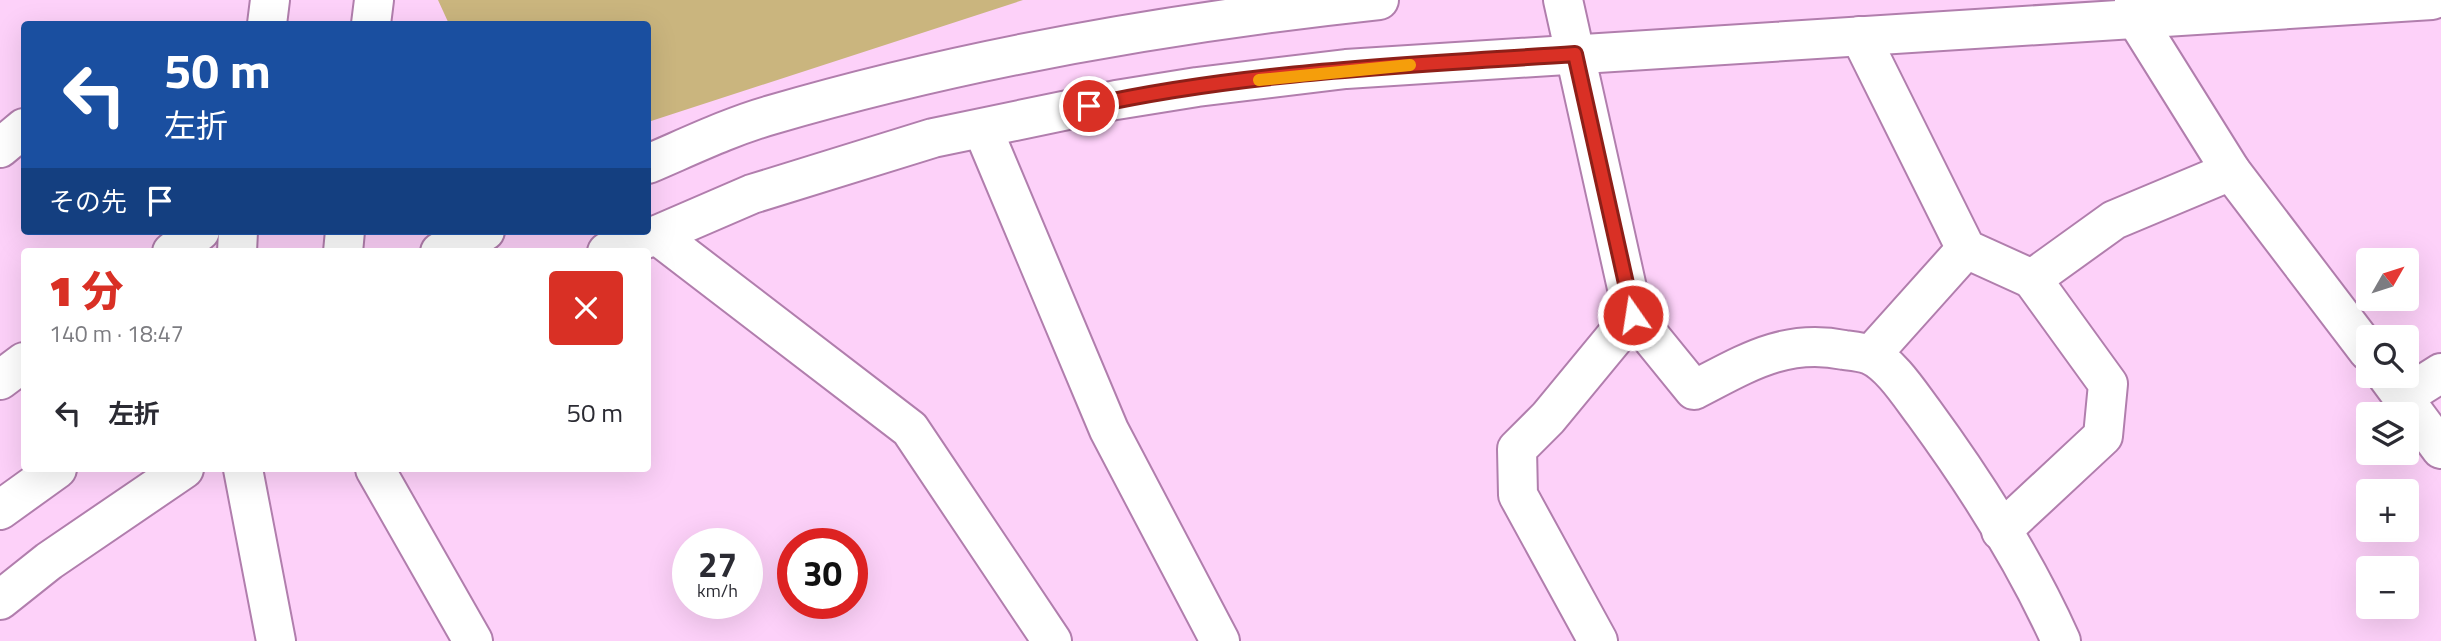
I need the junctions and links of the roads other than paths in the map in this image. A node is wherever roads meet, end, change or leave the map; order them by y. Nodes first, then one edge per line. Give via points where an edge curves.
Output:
1 (270, 0) edge
2 (374, 0) edge
3 (1379, 0) edge
4 (1563, 0) edge
5 (2432, 0) edge
6 (2135, 9) edge
7 (267, 21) edge
8 (371, 21) edge
9 (1860, 36) junction
10 (1575, 54) junction
11 (21, 130) edge
12 (983, 130) junction
13 (0, 148) edge
14 (651, 162) edge
15 (2231, 172) junction
16 (195, 235) edge
17 (476, 235) edge
18 (657, 235) junction
19 (177, 248) edge
20 (449, 248) edge
21 (619, 248) edge
22 (1966, 249) junction
23 (2032, 279) junction
24 (1633, 315) junction
25 (2356, 335) edge
26 (1871, 355) junction
27 (21, 364) edge
28 (2441, 373) edge
29 (0, 380) edge
30 (2419, 380) edge
31 (2396, 388) edge
32 (2441, 449) edge
33 (53, 472) edge
34 (180, 472) edge
35 (244, 472) edge
36 (377, 472) edge
37 (0, 510) edge
38 (2001, 531) junction
39 (0, 600) edge
40 (1584, 636) edge
41 (276, 641) edge
42 (473, 641) edge
43 (1052, 641) edge
44 (1220, 641) edge
45 (2061, 641) edge

1 - 7 street
2 - 8 street
3 - 14 street via 1238,15 965,64 768,116
4 - 10 street
5 - 6 street
6 - 9 street
6 - 15 street
9 - 10 street
9 - 22 street
10 - 12 street via 1346,69 1197,87
10 - 24 street
11 - 13 street
12 - 18 street via 933,138 752,194
12 - 44 street via 1109,430
15 - 23 street via 2114,220
15 - 25 street
16 - 19 street
17 - 20 street
18 - 21 street
18 - 43 street via 910,429
22 - 23 street
22 - 26 street
23 - 38 street via 2108,384 2103,436
24 - 26 street via 1694,390 1787,347 1833,347
24 - 40 street via 1517,449 1518,495
26 - 38 street via 1899,379 1966,471
27 - 29 street
28 - 30 street
31 - 32 street
33 - 37 street
34 - 39 street
35 - 41 street
36 - 42 street
38 - 45 street

